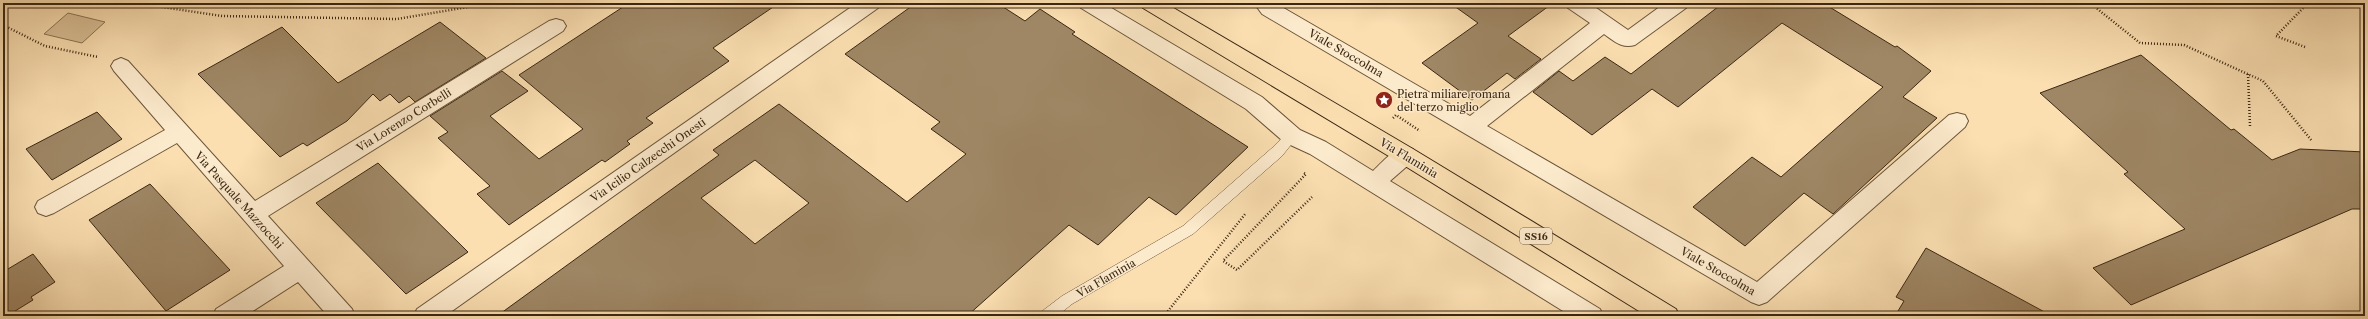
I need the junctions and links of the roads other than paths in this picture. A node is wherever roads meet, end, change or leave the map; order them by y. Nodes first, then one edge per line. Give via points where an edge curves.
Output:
1 (870, 3) edge
2 (1088, 3) edge
3 (1150, 3) edge
4 (1264, 3) edge
5 (1575, 3) edge
6 (1680, 3) edge
7 (1604, 23) junction
8 (556, 26) dead end
9 (121, 66) road end
10 (1958, 121) dead end
11 (1471, 126) junction
12 (179, 132) junction
13 (1292, 136) junction
14 (1405, 155) junction
15 (1374, 183) junction
16 (46, 207) dead end
17 (252, 214) junction
18 (300, 268) junction
19 (225, 316) edge
20 (343, 316) edge
21 (426, 316) edge
22 (1046, 316) edge
23 (1591, 316) edge
24 (1667, 316) edge

1 - 21 street, Via Icilio Calzecchi Onesti
2 - 13 street via 1254,103
3 - 14 main road, Via Flaminia / SS16
4 - 11 street, Viale Stoccolma via 1269,9
5 - 7 street
6 - 7 street via 1628,40
7 - 11 street
8 - 17 street, Via Lorenzo Corbelli
9 - 12 street, Via Pasquale Mazzocchi
10 - 11 street, Viale Stoccolma via 1759,295
12 - 16 street
12 - 17 street, Via Pasquale Mazzocchi
13 - 15 street via 1318,148
13 - 22 lane, Via Flaminia via 1188,230 1067,300
14 - 15 street
14 - 24 main road, Via Flaminia / SS16
15 - 23 street
17 - 18 street, Via Pasquale Mazzocchi
18 - 19 street
18 - 20 street, Via Pasquale Mazzocchi

